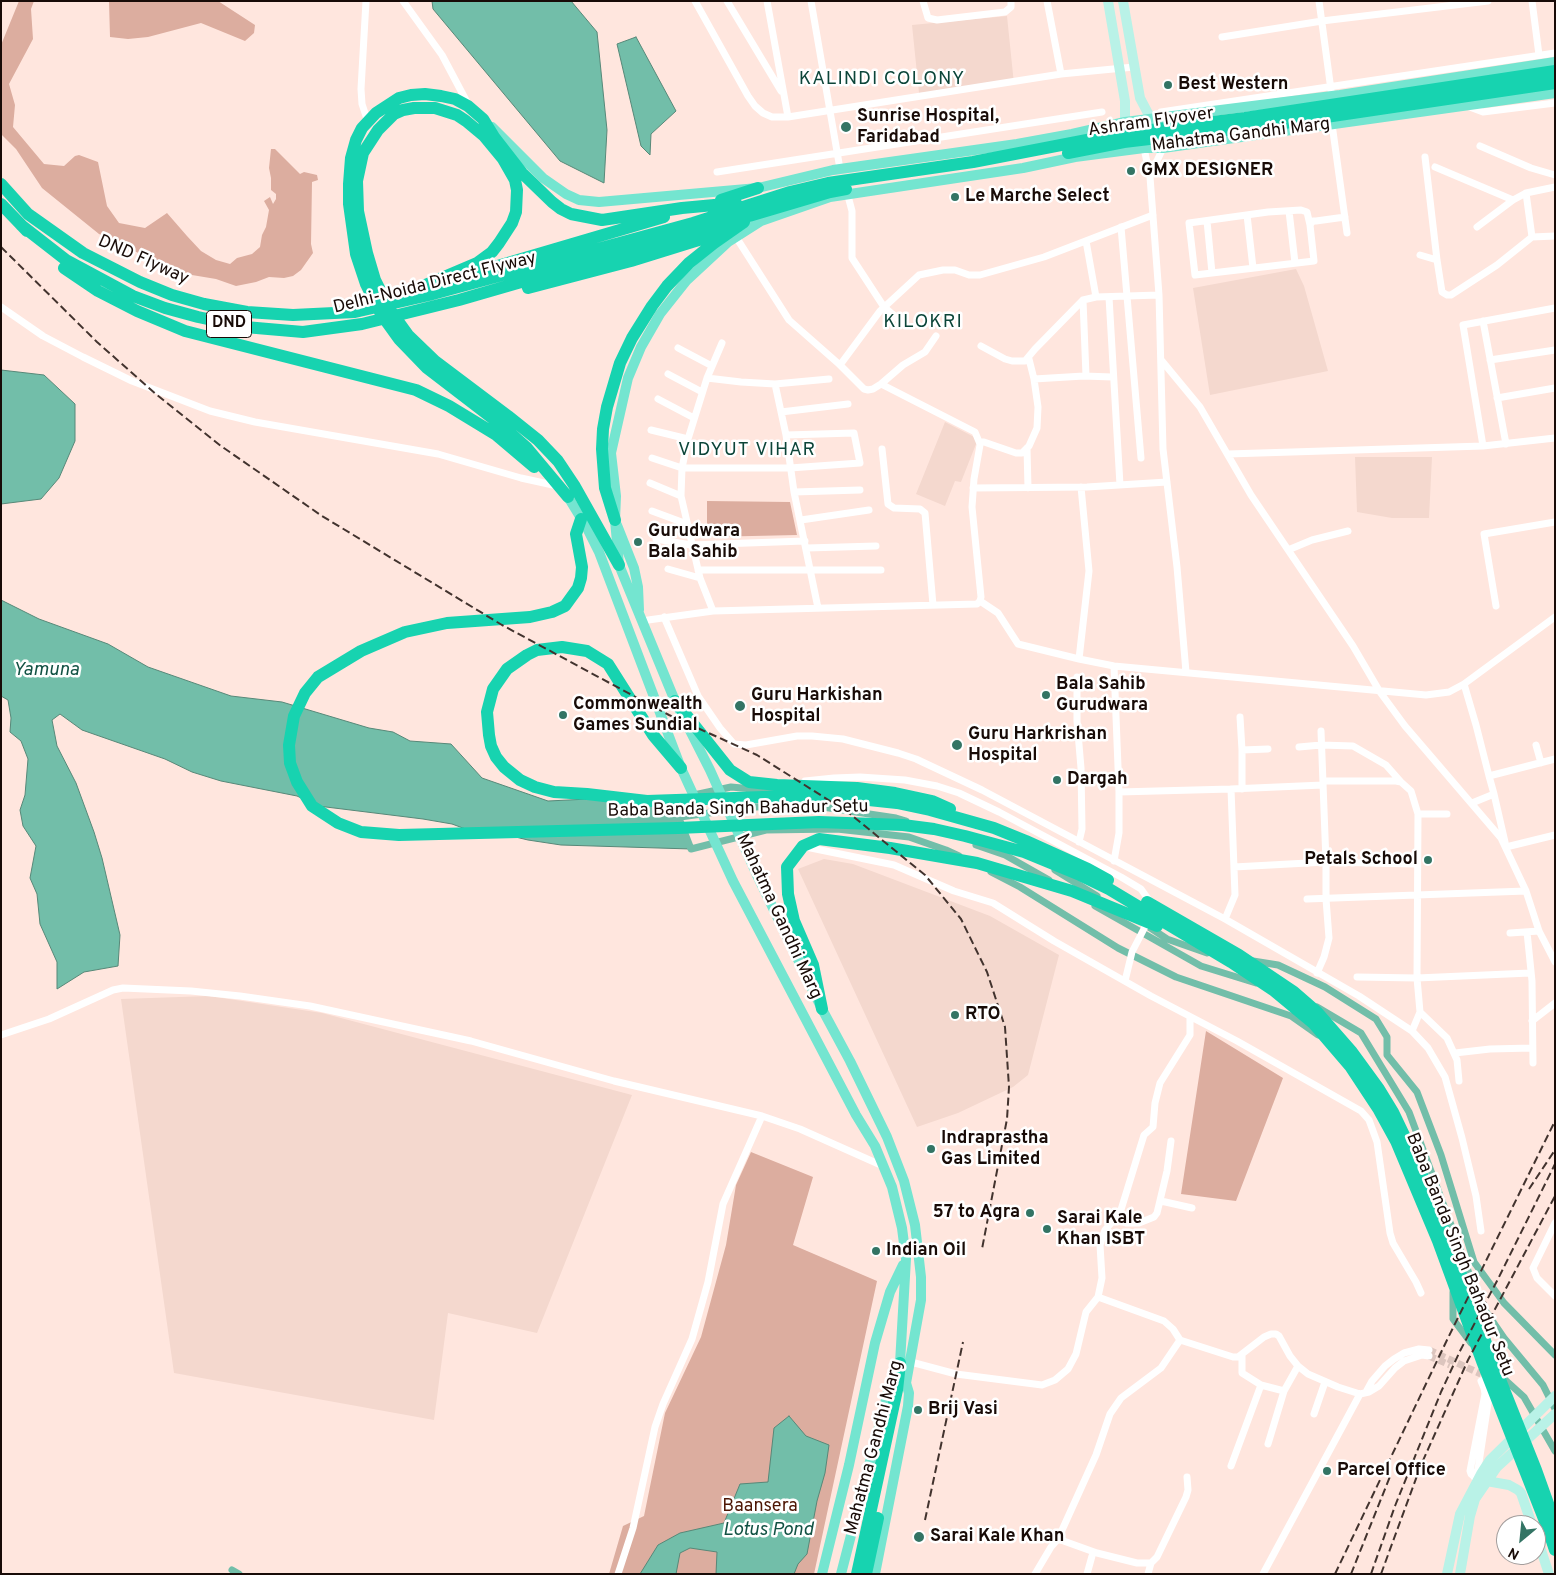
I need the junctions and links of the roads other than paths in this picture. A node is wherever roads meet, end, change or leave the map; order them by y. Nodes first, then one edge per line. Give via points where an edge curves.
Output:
1 (366, 1) edge
2 (403, 1) edge
3 (696, 1) edge
4 (727, 1) edge
5 (767, 1) edge
6 (811, 1) edge
7 (923, 1) edge
8 (1011, 1) edge
9 (1047, 1) edge
10 (1108, 1) edge
11 (1123, 1) edge
12 (1319, 1) edge
13 (1488, 1) edge
14 (1532, 1) edge
15 (1322, 21) junction
16 (1222, 37) dead end
17 (1555, 53) edge
18 (1539, 55) junction
19 (1555, 62) edge
20 (1134, 67) junction
21 (1119, 68) junction
22 (1555, 71) edge
23 (1061, 74) junction
24 (1555, 83) edge
25 (1331, 88) junction
26 (1555, 93) edge
27 (784, 96) junction
28 (1278, 103) junction
29 (1555, 103) edge
30 (1465, 105) junction
31 (468, 106) junction
32 (830, 110) junction
33 (1102, 112) dead end
34 (1161, 112) dead end
35 (788, 117) junction
36 (483, 119) junction
37 (1151, 119) junction
38 (368, 122) junction
39 (1125, 122) junction
40 (1332, 124) junction
41 (1282, 131) junction
42 (1480, 146) dead end
43 (1144, 148) junction
44 (1163, 148) junction
45 (974, 150) junction
46 (838, 152) junction
47 (1425, 157) dead end
48 (1435, 167) dead end
49 (840, 169) junction
50 (716, 172) dead end
51 (1555, 174) edge
52 (978, 175) junction
53 (1150, 177) junction
54 (1, 184) edge
55 (1555, 187) edge
56 (758, 188) junction
57 (1526, 193) junction
58 (848, 196) junction
59 (1513, 200) junction
60 (762, 201) junction
61 (1, 204) edge
62 (1288, 210) junction
63 (1153, 215) junction
64 (1247, 215) junction
65 (1345, 217) junction
66 (758, 218) junction
67 (1207, 221) junction
68 (21, 225) junction
69 (1310, 225) junction
70 (1121, 227) junction
71 (1477, 227) dead end
72 (1347, 233) dead end
73 (1555, 236) edge
74 (736, 237) junction
75 (1532, 237) junction
76 (1086, 241) junction
77 (361, 254) junction
78 (1420, 255) dead end
79 (1437, 260) junction
80 (1295, 263) junction
81 (1253, 268) junction
82 (1212, 273) junction
83 (414, 290) junction
84 (456, 294) junction
85 (1159, 295) junction
86 (1128, 296) junction
87 (1096, 297) junction
88 (1109, 297) junction
89 (1083, 300) junction
90 (1, 306) edge
91 (884, 307) junction
92 (1555, 308) edge
93 (355, 312) junction
94 (406, 313) junction
95 (1482, 321) junction
96 (905, 325) dead end
97 (936, 336) dead end
98 (722, 343) dead end
99 (981, 346) dead end
100 (678, 348) dead end
101 (1555, 350) edge
102 (1028, 359) junction
103 (1490, 360) junction
104 (1162, 361) junction
105 (431, 364) junction
106 (840, 364) junction
107 (712, 366) junction
108 (668, 374) dead end
109 (1086, 376) junction
110 (1112, 376) junction
111 (707, 378) junction
112 (829, 379) dead end
113 (1034, 379) junction
114 (775, 384) junction
115 (881, 384) junction
116 (1555, 388) edge
117 (702, 392) junction
118 (1497, 398) junction
119 (658, 399) dead end
120 (848, 404) dead end
121 (781, 412) junction
122 (694, 418) junction
123 (651, 430) dead end
124 (786, 435) junction
125 (1555, 438) edge
126 (688, 439) junction
127 (980, 444) junction
128 (1506, 444) junction
129 (1483, 446) junction
130 (1027, 448) junction
131 (882, 449) dead end
132 (1228, 454) junction
133 (652, 458) dead end
134 (1140, 458) dead end
135 (682, 468) junction
136 (790, 468) junction
137 (524, 470) junction
138 (1167, 482) junction
139 (650, 483) dead end
140 (553, 485) junction
141 (1120, 485) junction
142 (1080, 487) junction
143 (973, 488) junction
144 (1028, 488) junction
145 (860, 490) dead end
146 (794, 492) junction
147 (681, 496) junction
148 (568, 497) junction
149 (869, 510) dead end
150 (652, 511) dead end
151 (581, 519) junction
152 (614, 520) junction
153 (801, 520) junction
154 (1555, 522) edge
155 (687, 524) junction
156 (1348, 532) dead end
157 (656, 539) dead end
158 (806, 544) junction
159 (691, 545) junction
160 (876, 546) dead end
161 (1288, 550) junction
162 (619, 565) junction
163 (668, 569) dead end
164 (698, 570) junction
165 (810, 570) junction
166 (881, 570) dead end
167 (700, 578) junction
168 (980, 601) junction
169 (933, 605) junction
170 (1496, 606) dead end
171 (818, 608) junction
172 (713, 611) junction
173 (664, 617) junction
174 (1555, 617) edge
175 (640, 618) junction
176 (1079, 659) junction
177 (1114, 666) junction
178 (1186, 672) junction
179 (1077, 677) dead end
180 (1464, 684) junction
181 (1380, 692) junction
182 (675, 702) junction
183 (1240, 717) dead end
184 (1321, 731) dead end
185 (1321, 745) junction
186 (1536, 745) dead end
187 (1299, 747) dead end
188 (1268, 749) dead end
189 (1242, 750) junction
190 (1555, 760) edge
191 (1541, 763) junction
192 (683, 772) junction
193 (1489, 776) junction
194 (1401, 782) junction
195 (1323, 783) junction
196 (777, 785) junction
197 (1231, 789) junction
198 (1242, 789) junction
199 (1119, 792) junction
200 (1494, 794) junction
201 (1472, 804) junction
202 (1418, 814) junction
203 (1447, 814) dead end
204 (994, 828) junction
205 (1555, 835) edge
206 (1079, 842) junction
207 (803, 846) junction
208 (1506, 847) junction
209 (1114, 861) junction
210 (1326, 862) junction
211 (1417, 864) junction
212 (1234, 867) junction
213 (1146, 877) junction
214 (1141, 889) junction
215 (1526, 891) junction
216 (1418, 894) junction
217 (1307, 899) dead end
218 (1326, 899) junction
219 (1225, 919) junction
220 (1539, 930) junction
221 (1526, 932) junction
222 (1510, 933) dead end
223 (1205, 947) junction
224 (1555, 962) edge
225 (1317, 973) junction
226 (1530, 973) junction
227 (1357, 976) dead end
228 (1417, 978) junction
229 (1125, 981) junction
230 (1555, 1003) edge
231 (822, 1009) junction
232 (1420, 1012) junction
233 (1190, 1017) junction
234 (1532, 1021) junction
235 (1412, 1031) junction
236 (1, 1036) edge
237 (1532, 1048) junction
238 (1455, 1053) junction
239 (1533, 1063) dead end
240 (1459, 1081) dead end
241 (762, 1116) junction
242 (1170, 1141) dead end
243 (883, 1166) junction
244 (1161, 1201) junction
245 (1192, 1208) dead end
246 (1115, 1219) junction
247 (1555, 1223) edge
248 (1481, 1231) dead end
249 (906, 1259) junction
250 (1555, 1284) edge
251 (1549, 1289) junction
252 (1421, 1293) dead end
253 (1555, 1296) edge
254 (1098, 1297) junction
255 (1180, 1340) junction
256 (1429, 1353) tunnel mouth
257 (1242, 1355) junction
258 (906, 1362) junction
259 (1298, 1366) junction
260 (1481, 1378) dead end
261 (1324, 1382) junction
262 (906, 1383) junction
263 (1261, 1385) junction
264 (1284, 1391) junction
265 (1363, 1393) junction
266 (1555, 1396) edge
267 (1314, 1414) dead end
268 (1555, 1414) edge
269 (1519, 1432) junction
270 (1511, 1440) junction
271 (1524, 1443) junction
272 (1268, 1444) dead end
273 (889, 1445) junction
274 (1515, 1450) junction
275 (1231, 1466) dead end
276 (1187, 1476) dead end
277 (1480, 1479) junction
278 (1529, 1515) edge
279 (1555, 1523) edge
280 (1555, 1528) edge
281 (1058, 1539) junction
282 (1555, 1550) edge
283 (1092, 1556) dead end
284 (1151, 1563) junction
285 (618, 1574) edge
286 (822, 1574) edge
287 (841, 1574) edge
288 (857, 1574) edge
289 (866, 1574) edge
290 (875, 1574) edge
291 (1035, 1574) edge
292 (1087, 1574) edge
293 (1148, 1574) edge
294 (1263, 1574) edge
295 (1447, 1574) edge
296 (1460, 1574) edge

1 - 38 street via 361,89
2 - 31 street via 442,55
3 - 35 street via 755,106 772,117
4 - 27 street
5 - 27 street
6 - 32 street
7 - 8 street via 928,18 937,20 1005,12 1011,7
9 - 23 street
10 - 21 street
11 - 20 street
12 - 15 street
13 - 15 street
14 - 18 street
15 - 16 street
15 - 25 street
17 - 18 street
18 - 25 street
19 - 28 main road, Mahatma Gandhi Marg
20 - 21 street
20 - 37 street via 1140,98
21 - 23 street
21 - 39 street
22 - 60 highway, Ashram Flyover via 1118,134 973,162 828,183
23 - 32 street
24 - 66 highway, Ashram Flyover via 1292,122 1124,142 830,192
25 - 34 street
26 - 30 main road, Mahatma Gandhi Marg
27 - 35 street
28 - 37 main road, Mahatma Gandhi Marg
28 - 41 main road
29 - 30 street via 1483,112
30 - 40 main road, Mahatma Gandhi Marg
31 - 36 highway
31 - 38 highway via 441,96 411,95 388,103
32 - 35 street
32 - 46 street
33 - 46 street
36 - 56 main road, Mahatma Gandhi Marg via 543,178 579,200 600,202
36 - 60 highway via 522,173 561,209 571,214 602,220
37 - 39 main road, Mahatma Gandhi Marg
38 - 77 highway via 356,140 349,169 349,204
39 - 45 main road, Mahatma Gandhi Marg
40 - 41 main road, Mahatma Gandhi Marg
40 - 65 street
41 - 44 main road, Mahatma Gandhi Marg
42 - 51 street via 1531,168
43 - 44 main road, Mahatma Gandhi Marg
43 - 52 main road, Mahatma Gandhi Marg
43 - 53 street
44 - 53 street
45 - 49 main road, Mahatma Gandhi Marg
45 - 52 main road
46 - 49 street
46 - 50 street
47 - 79 street
48 - 59 street
49 - 56 main road, Mahatma Gandhi Marg
52 - 58 main road, Mahatma Gandhi Marg
53 - 63 street
54 - 93 highway, DND Flyway via 28,214 83,253 172,295 247,312 293,315
55 - 57 street
56 - 83 highway
57 - 59 street
57 - 75 street
58 - 66 main road, Mahatma Gandhi Marg
58 - 91 street via 852,211 852,258
59 - 71 street
60 - 84 highway, Delhi-Noida Direct Flyway / DND
61 - 68 highway
62 - 64 street
62 - 69 street via 1307,212
62 - 80 street
63 - 70 street
63 - 85 street
64 - 67 street
64 - 81 street
65 - 69 street via 1316,220
65 - 72 street
66 - 74 main road, Mahatma Gandhi Marg
66 - 84 highway, Delhi-Noida Direct Flyway / DND
66 - 94 highway via 631,261 441,312
66 - 152 highway via 714,243 667,286 632,338 620,363 607,407 602,442 605,488
67 - 82 street
67 - 82 street via 1189,223 1195,275
68 - 94 highway, Delhi-Noida Direct Flyway / DND via 66,260 133,296 198,317 245,327 302,332 362,324
68 - 137 highway via 45,255 98,291 137,312 185,331 416,390 494,434
69 - 80 street via 1314,261
70 - 76 street
70 - 86 street
73 - 75 street
74 - 106 street via 788,320
74 - 152 main road, Mahatma Gandhi Marg via 682,287 660,314 631,370 611,453 616,496
75 - 79 street via 1451,295 1442,292
76 - 87 street
76 - 91 street via 980,275 969,276 955,270 924,274 915,278
77 - 83 highway via 357,181 363,153 378,130 394,114 423,107 440,109 466,121 484,136 515,180 516,212 506,234 477,264
77 - 105 highway via 390,310
78 - 79 street
80 - 81 street
81 - 82 street
83 - 93 highway
84 - 93 highway, Delhi-Noida Direct Flyway / DND
84 - 94 highway, Delhi-Noida Direct Flyway / DND
85 - 86 street
85 - 104 street
86 - 88 street
86 - 134 street
87 - 88 street
87 - 89 street
88 - 110 street
89 - 102 street
89 - 109 street
90 - 137 street via 36,332 82,357 132,381 210,411 255,422
91 - 96 street
91 - 106 street
92 - 95 street
95 - 103 street
95 - 129 street via 1463,325
97 - 115 street via 925,352
98 - 107 street
99 - 102 street via 1012,361
100 - 107 street
101 - 103 street
102 - 113 street
103 - 118 street
104 - 132 street via 1200,407
104 - 138 street via 1163,450
105 - 148 highway via 526,448
105 - 162 highway via 508,416 558,461
106 - 115 street via 864,389 873,389
107 - 111 street
108 - 117 street
109 - 110 street
109 - 113 street
110 - 141 street
111 - 114 street
111 - 117 street
112 - 114 street
113 - 130 street via 1038,420
114 - 121 street
115 - 127 street via 975,432
116 - 118 street
117 - 122 street
118 - 128 street
119 - 122 street
120 - 121 street
121 - 124 street
122 - 126 street
123 - 126 street
124 - 136 street
124 - 136 street via 854,433 860,464
125 - 128 street
126 - 135 street
127 - 130 street via 984,442 1016,453
127 - 143 street
128 - 129 street
129 - 132 street
130 - 144 street
131 - 169 street via 888,504 894,508 920,509 925,513
132 - 161 street
133 - 135 street
135 - 136 street
135 - 147 street
136 - 146 street
137 - 140 highway
137 - 140 street
138 - 141 street
138 - 178 street
139 - 147 street
140 - 148 highway
141 - 142 street
142 - 144 street
142 - 176 street via 1089,571
143 - 144 street
143 - 168 street
145 - 146 street
146 - 153 street
147 - 155 street
148 - 151 main road, Mahatma Gandhi Marg
149 - 153 street
150 - 155 street
151 - 192 main road, Mahatma Gandhi Marg via 599,552
151 - 223 highway, Baba Banda Singh Bahadur Setu via 576,534 582,567 578,588 564,606 530,617 447,623 405,632 380,642 318,677 305,693 294,716 288,745 297,782 312,806 338,823 361,832 413,836 819,822 934,829 1024,852 1080,875
152 - 162 main road, Mahatma Gandhi Marg
152 - 175 main road via 634,568
153 - 158 street
154 - 170 street via 1484,534
155 - 159 street
156 - 161 street via 1312,540
157 - 159 street
158 - 159 street
158 - 160 street
158 - 165 street
159 - 164 street
161 - 181 street
162 - 175 main road, Mahatma Gandhi Marg
163 - 167 street
164 - 165 street
164 - 167 street
165 - 166 street
165 - 171 street
167 - 172 street
168 - 169 street via 977,604
168 - 176 street via 998,613 1018,644
169 - 171 street
171 - 172 street
172 - 173 street
173 - 175 street
173 - 206 street via 698,696 734,744 812,736 843,739 898,753 982,790
174 - 180 street
175 - 182 main road, Mahatma Gandhi Marg
176 - 177 street
177 - 178 street
177 - 199 street
178 - 181 street
179 - 206 street via 1082,777
180 - 181 street via 1449,692 1426,695
180 - 193 street
181 - 201 street
182 - 196 highway via 736,775 749,782
182 - 231 main road, Mahatma Gandhi Marg
183 - 189 street
184 - 185 street
185 - 187 street
185 - 194 street via 1358,748 1386,765
185 - 195 street
186 - 191 street
188 - 189 street
189 - 198 street
190 - 191 street
191 - 193 street
192 - 204 highway, Baba Banda Singh Bahadur Setu via 653,734 608,664 586,651 562,647 537,650 517,661 499,678 490,700 491,746 504,767 535,787 554,792 647,800 831,796 897,803
192 - 243 main road, Mahatma Gandhi Marg via 733,881
193 - 200 street
194 - 195 street
194 - 202 street via 1410,791
195 - 198 street
195 - 210 street
196 - 204 highway via 895,793 932,801
196 - 214 street via 860,777 938,786 999,812
197 - 198 street
197 - 199 street
197 - 212 street
199 - 209 street
200 - 201 street
200 - 208 street
201 - 208 street
202 - 203 street
202 - 211 street
204 - 279 highway, Baba Banda Singh Bahadur Setu via 1088,869 1240,955 1300,997 1352,1052 1394,1112 1416,1160
205 - 208 street
206 - 209 street
207 - 223 highway via 819,839 977,864 1072,891
207 - 229 street via 894,865 993,904
207 - 231 highway via 787,867 788,894 794,921 813,965
208 - 215 street
209 - 213 street
210 - 211 street
210 - 212 street
210 - 218 street
211 - 216 street
212 - 219 street via 1235,895
213 - 214 street
213 - 219 street
214 - 229 street via 1155,908 1132,952
215 - 216 street
215 - 220 street
216 - 218 street
216 - 228 street
217 - 218 street
218 - 225 street via 1329,938
219 - 225 street
220 - 221 street
220 - 224 street
221 - 222 street
221 - 226 street
223 - 282 highway, Baba Banda Singh Bahadur Setu via 1273,990 1314,1024 1350,1066 1379,1110 1438,1241
225 - 235 street
226 - 228 street
226 - 234 street
227 - 228 street
228 - 232 street
229 - 233 street
230 - 234 street
231 - 258 main road, Mahatma Gandhi Marg via 887,1138 904,1181 915,1225 922,1277 921,1300
232 - 235 street
232 - 238 street via 1440,1030
233 - 246 street via 1190,1035 1160,1083 1153,1127 1144,1135 1120,1214
233 - 252 street via 1366,1115 1377,1142 1390,1233
234 - 237 street
235 - 248 street via 1428,1048 1445,1077 1476,1196
236 - 241 street via 123,988 240,996 310,1006 471,1041 614,1081
237 - 238 street
237 - 239 street
238 - 240 street
241 - 243 street via 825,1139
241 - 285 street via 724,1204 692,1339 655,1427 633,1528
242 - 244 street
243 - 249 main road, Mahatma Gandhi Marg via 892,1187
244 - 245 street
244 - 246 street via 1157,1213 1150,1219 1126,1223
246 - 254 street via 1105,1230 1100,1246 1102,1278
247 - 251 street via 1533,1268 1537,1278
249 - 258 main road, Mahatma Gandhi Marg
249 - 286 main road via 890,1292 876,1343
250 - 251 street
251 - 253 street
254 - 255 street via 1164,1321
254 - 258 street via 1086,1312 1072,1364 1050,1383 1042,1385 956,1374
255 - 257 street via 1233,1357
255 - 281 street via 1161,1368 1121,1398 1110,1414 1096,1455
256 - 265 street via 1404,1361 1379,1386
257 - 259 street via 1264,1337 1276,1334
257 - 263 street via 1242,1373
258 - 262 main road, Mahatma Gandhi Marg
258 - 273 highway
258 - 287 main road, Mahatma Gandhi Marg via 889,1388
259 - 261 street
259 - 264 street
260 - 277 street via 1485,1394 1470,1466 1471,1474
261 - 265 street
261 - 267 street
262 - 273 highway
262 - 290 main road, Mahatma Gandhi Marg via 908,1406
263 - 264 street
263 - 275 street
264 - 272 street
265 - 294 street
266 - 269 street
268 - 271 street
269 - 270 street
269 - 271 street
270 - 274 street
270 - 277 street via 1490,1460
271 - 274 street
271 - 280 street
273 - 288 highway
273 - 289 highway
274 - 277 street
276 - 284 street via 1186,1497
277 - 278 street via 1510,1485 1518,1490
277 - 295 street via 1460,1514
277 - 296 street
281 - 284 street via 1137,1564
281 - 291 street
283 - 292 street
284 - 293 street

